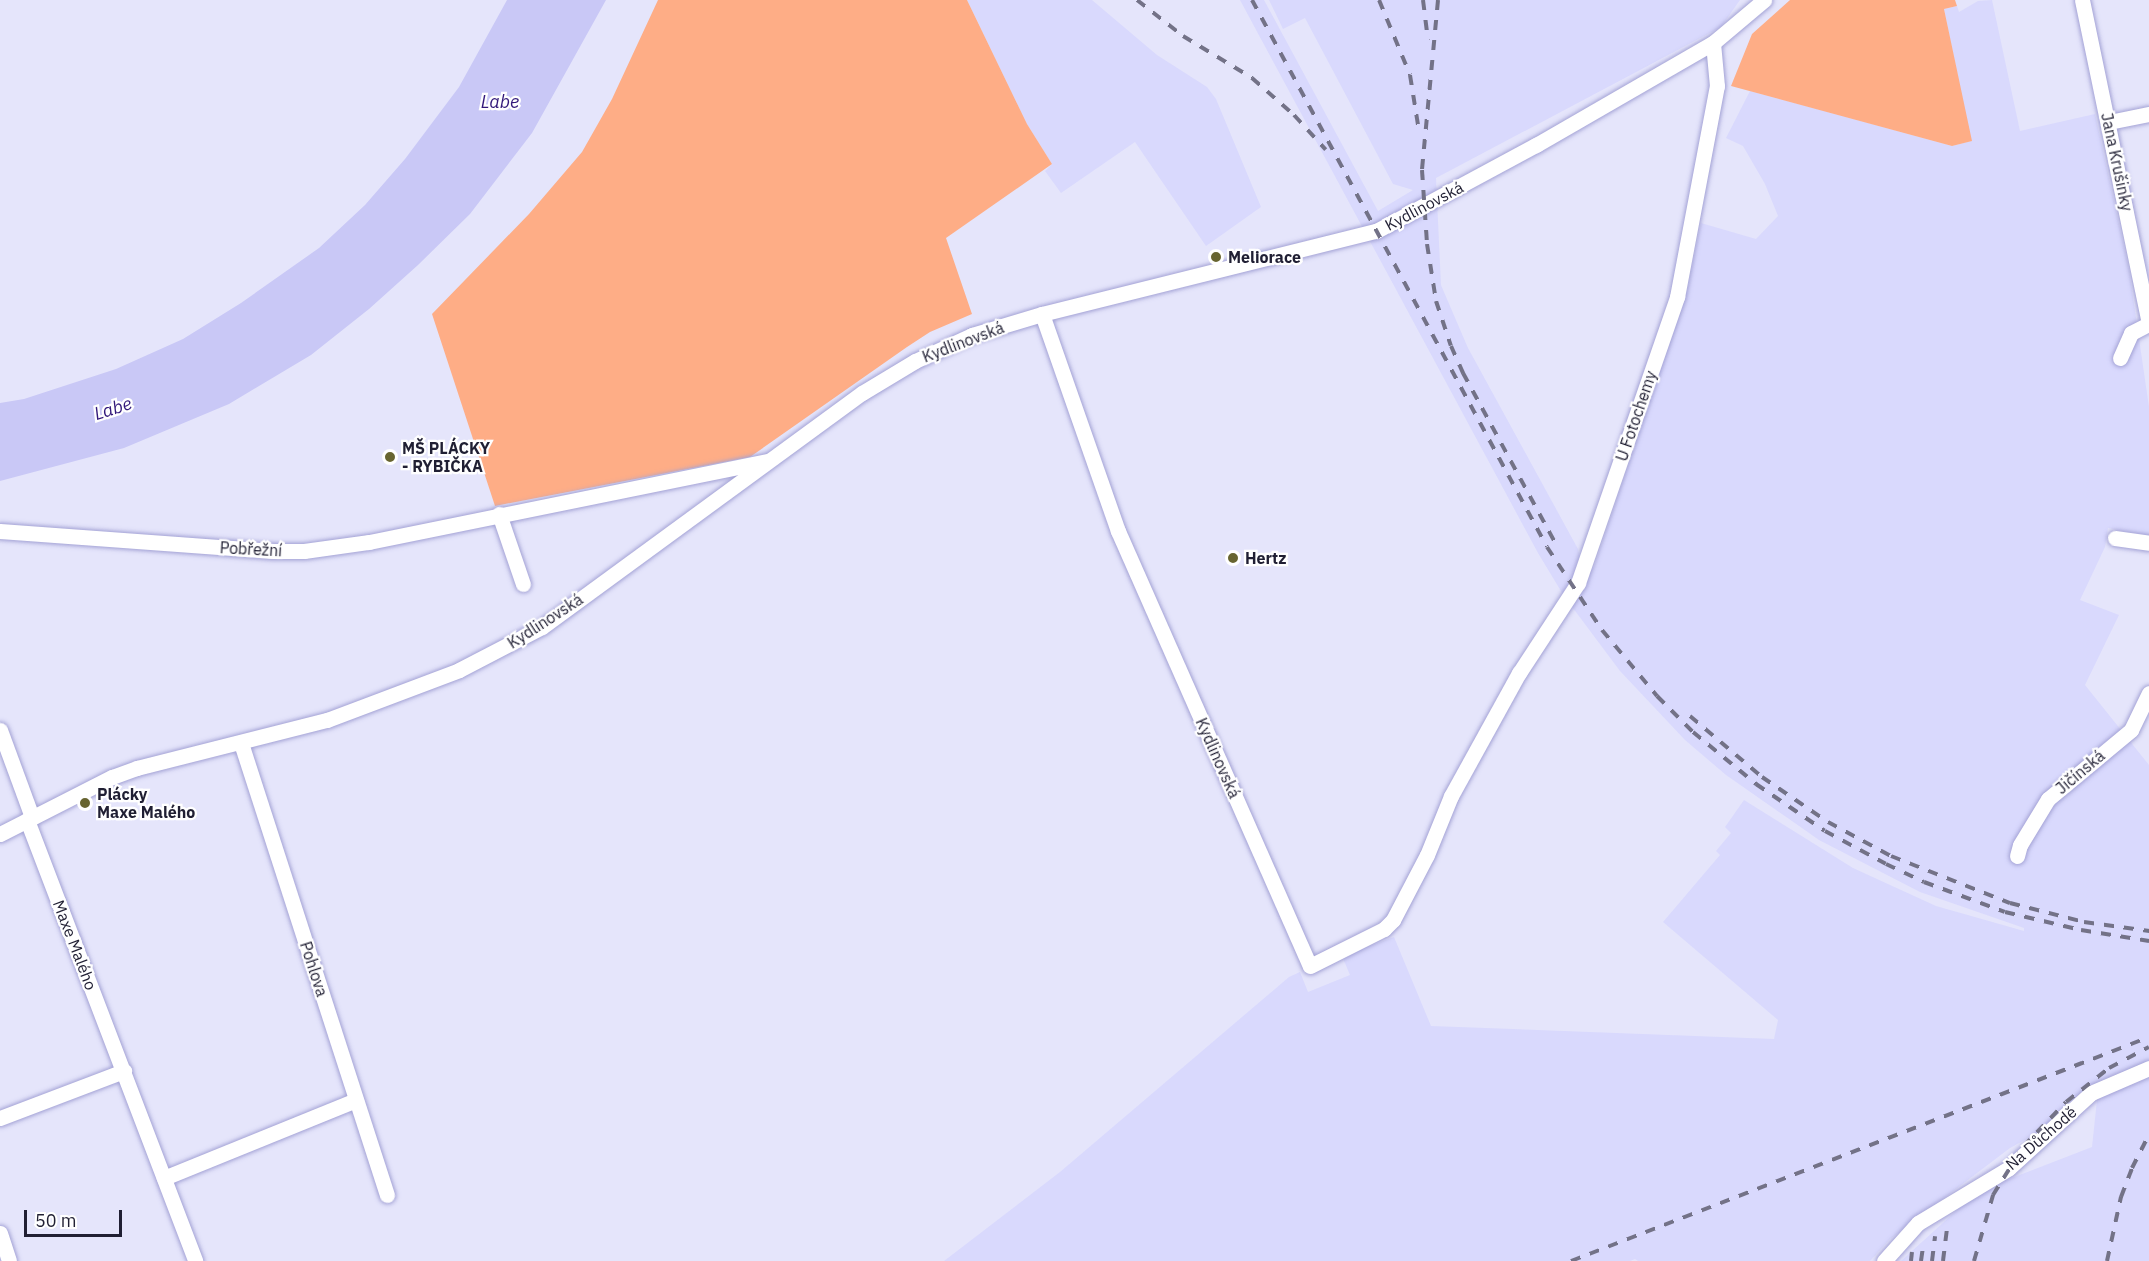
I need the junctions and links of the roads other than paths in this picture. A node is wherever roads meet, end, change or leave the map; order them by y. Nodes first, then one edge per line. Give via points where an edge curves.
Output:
1 (1764, 0) edge
2 (2082, 0) edge
3 (1713, 43) junction
4 (2149, 114) edge
5 (2109, 122) junction
6 (2147, 290) edge
7 (1042, 314) junction
8 (2149, 324) edge
9 (2120, 358) dead end
10 (771, 460) junction
11 (499, 514) junction
12 (0, 531) edge
13 (2115, 538) dead end
14 (2149, 543) edge
15 (523, 584) dead end
16 (2149, 693) edge
17 (0, 730) edge
18 (241, 743) junction
19 (30, 818) junction
20 (0, 834) edge
21 (2017, 856) dead end
22 (1310, 966) joint
23 (2149, 1068) edge
24 (124, 1071) junction
25 (356, 1100) junction
26 (0, 1118) edge
27 (164, 1178) junction
28 (387, 1195) dead end
29 (0, 1233) edge
30 (9, 1261) edge
31 (195, 1261) edge
32 (1884, 1261) edge

1 - 3 street, Kydlinovská
2 - 5 street, Jana Krušinky
3 - 7 street, Kydlinovská via 1517,156 1376,231
3 - 22 street, U Fotochemy via 1717,86 1677,297 1578,583 1522,668 1470,760 1393,920 1384,929
4 - 5 street
5 - 6 street, Jana Krušinky
6 - 8 street, Jana Krušinky
7 - 10 street, Kydlinovská via 972,336 915,361 862,393
7 - 22 street, Kydlinovská via 1118,531
8 - 9 street, Jana Krušinky via 2131,333
10 - 11 street, Pobřežní
10 - 18 street, Kydlinovská via 542,627 506,647 459,670 327,720
11 - 12 street, Pobřežní via 369,542 304,551
11 - 15 street
13 - 14 street
16 - 21 street, Jičínská via 2131,730 2048,799
17 - 19 street
18 - 19 street, Kydlinovská via 137,768
18 - 25 street, Pohlova
19 - 20 street, Kydlinovská
19 - 24 street, Maxe Malého
23 - 32 street, Na Důchodě via 2091,1093 2009,1168 1918,1223
24 - 26 street
24 - 27 street, Maxe Malého
25 - 27 street
25 - 28 street, Pohlova
27 - 31 street, Maxe Malého
29 - 30 street

